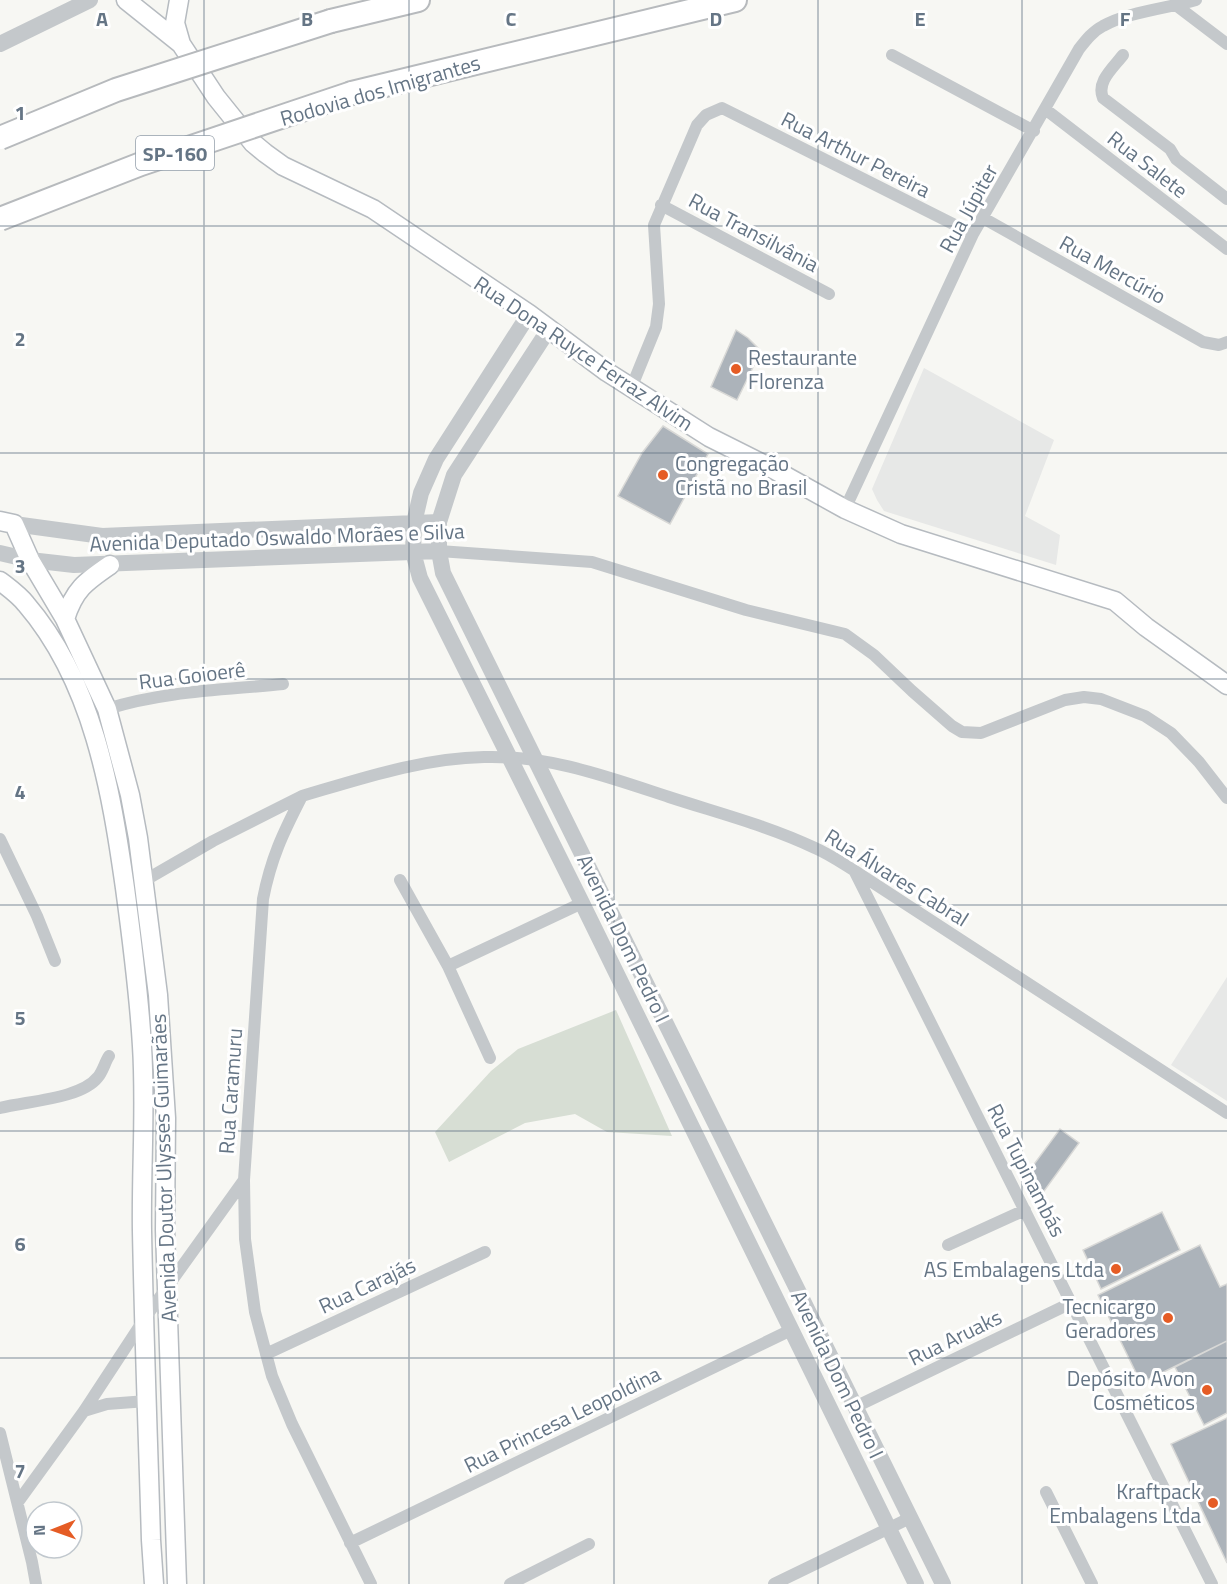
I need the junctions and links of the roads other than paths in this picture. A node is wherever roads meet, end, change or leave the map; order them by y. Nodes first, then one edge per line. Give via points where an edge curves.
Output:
1 (90, 0) edge
2 (126, 0) edge
3 (179, 0) edge
4 (418, 0) edge
5 (735, 0) edge
6 (1196, 0) edge
7 (1177, 6) junction
8 (0, 44) edge
9 (181, 44) junction
10 (1227, 44) edge
11 (892, 55) dead end
12 (1123, 55) dead end
13 (1046, 109) junction
14 (1034, 131) junction
15 (0, 138) edge
16 (1227, 199) edge
17 (661, 205) junction
18 (983, 218) junction
19 (0, 219) edge
20 (973, 234) junction
21 (1227, 249) edge
22 (829, 294) dead end
23 (529, 314) junction
24 (549, 329) junction
25 (1227, 342) edge
26 (633, 386) junction
27 (845, 509) junction
28 (439, 522) junction
29 (7, 523) edge
30 (414, 523) junction
31 (438, 551) junction
32 (0, 552) edge
33 (413, 552) junction
34 (30, 560) junction
35 (110, 565) junction
36 (0, 581) edge
37 (65, 619) junction
38 (283, 684) dead end
39 (1227, 685) edge
40 (107, 709) junction
41 (509, 757) junction
42 (536, 759) junction
43 (302, 796) junction
44 (1227, 798) edge
45 (0, 839) edge
46 (855, 871) junction
47 (400, 880) dead end
48 (142, 882) junction
49 (582, 903) junction
50 (55, 961) dead end
51 (448, 966) junction
52 (109, 1056) dead end
53 (490, 1058) dead end
54 (0, 1108) edge
55 (1227, 1113) edge
56 (244, 1180) junction
57 (753, 1200) junction
58 (1025, 1210) junction
59 (733, 1211) junction
60 (948, 1245) dead end
61 (485, 1252) dead end
62 (166, 1288) junction
63 (1071, 1303) junction
64 (145, 1318) junction
65 (791, 1330) junction
66 (266, 1354) junction
67 (147, 1401) junction
68 (855, 1407) junction
69 (84, 1411) junction
70 (0, 1433) edge
71 (1046, 1492) dead end
72 (18, 1502) junction
73 (174, 1516) junction
74 (910, 1518) junction
75 (889, 1529) junction
76 (350, 1543) junction
77 (589, 1545) dead end
78 (36, 1584) edge
79 (154, 1584) edge
80 (177, 1584) edge
81 (371, 1584) edge
82 (510, 1584) edge
83 (774, 1584) edge
84 (916, 1584) edge
85 (943, 1584) edge
86 (1092, 1584) edge
87 (1212, 1584) edge

1 - 8 street
2 - 9 main road, Rua Dona Ruyce Ferraz Alvim
3 - 9 main road via 175,23
4 - 15 highway, bridge via 331,21 116,90
5 - 19 highway, Rodovia dos Imigrantes / SP-160, bridge via 352,93 141,164
6 - 7 street, Rua Júpiter
7 - 10 street
7 - 13 street, Rua Júpiter via 1122,18 1089,36
9 - 23 main road, Rua Dona Ruyce Ferraz Alvim via 252,143 283,166 373,210
11 - 14 street
12 - 16 street via 1101,84 1104,98
13 - 14 street, Rua Júpiter
13 - 21 street, Rua Salete
14 - 18 street, Rua Júpiter
17 - 20 street, Rua Arthur Pereira via 697,125 706,115 722,108
17 - 22 street, Rua Transilvânia
17 - 26 street via 654,225 659,304 656,327
18 - 20 street, Rua Júpiter
18 - 25 street, Rua Mercúrio via 1203,342
20 - 27 street, Rua Júpiter
23 - 24 main road, Rua Dona Ruyce Ferraz Alvim
23 - 30 street, Avenida Dom Pedro I via 436,459 421,493
24 - 26 main road, Rua Dona Ruyce Ferraz Alvim via 607,372
24 - 28 street, Avenida Dom Pedro I via 454,475
26 - 27 main road, Rua Dona Ruyce Ferraz Alvim via 709,437
27 - 39 main road, Rua Dona Ruyce Ferraz Alvim via 901,534 1115,601
28 - 30 street, Avenida Deputado Oswaldo Morães e Silva
28 - 31 street, Avenida Dom Pedro I
29 - 30 street, Avenida Deputado Oswaldo Morães e Silva via 102,536
29 - 34 main road, Avenida Doutor Ulysses Guimarães
30 - 33 street, Avenida Dom Pedro I
31 - 33 street, Avenida Deputado Oswaldo Morães e Silva
31 - 42 street, Avenida Dom Pedro I via 443,573
31 - 44 street, Avenida Deputado Oswaldo Morães e Silva via 592,562 746,610 845,634 962,732 981,733 1065,700 1101,699 1145,716 1171,733
32 - 34 street
33 - 35 street, Avenida Deputado Oswaldo Morães e Silva
33 - 41 street, Avenida Dom Pedro I via 420,578
34 - 35 street, Avenida Deputado Oswaldo Morães e Silva
34 - 37 main road, Avenida Doutor Ulysses Guimarães
35 - 37 main road via 74,594
36 - 64 main road, Avenida Doutor Ulysses Guimarães via 24,602 60,654 88,715 106,778 129,918 142,1047
37 - 40 main road, Avenida Doutor Ulysses Guimarães
38 - 40 street, Rua Goioerê via 160,696
40 - 48 main road, Avenida Doutor Ulysses Guimarães via 130,795
41 - 42 street, Rua Álvares Cabral
41 - 43 street via 425,764
41 - 49 street, Avenida Dom Pedro I
42 - 46 street, Rua Álvares Cabral via 587,771 766,828 816,848
42 - 57 street, Avenida Dom Pedro I
43 - 48 street
43 - 56 street, Rua Caramuru via 269,868 263,899
45 - 50 street
46 - 55 street, Rua Álvares Cabral
46 - 58 street, Rua Tupinambás
47 - 51 street
48 - 62 main road, Avenida Doutor Ulysses Guimarães via 163,1054
49 - 51 street
49 - 59 street, Avenida Dom Pedro I
51 - 53 street
52 - 54 street via 98,1077 84,1088
56 - 62 street
56 - 66 street, Rua Caramuru via 245,1239 255,1312
57 - 59 street
57 - 68 street, Avenida Dom Pedro I
58 - 60 street
58 - 63 street, Rua Tupinambás
59 - 65 street, Avenida Dom Pedro I
61 - 66 street, Rua Carajás
62 - 64 street
62 - 73 main road, Avenida Doutor Ulysses Guimarães
63 - 68 street, Rua Aruaks
63 - 87 street, Rua Tupinambás
64 - 67 main road, Avenida Doutor Ulysses Guimarães
64 - 69 street
65 - 75 street, Avenida Dom Pedro I
65 - 76 street, Rua Princesa Leopoldina
66 - 76 street, Rua Caramuru via 292,1424
67 - 69 street via 107,1404
67 - 73 main road via 157,1400 164,1406 168,1508
67 - 79 main road, Avenida Doutor Ulysses Guimarães
68 - 74 street, Avenida Dom Pedro I
69 - 72 street
70 - 72 street
71 - 86 street
72 - 78 street
73 - 80 main road, Avenida Doutor Ulysses Guimarães
74 - 75 street
74 - 85 street, Avenida Dom Pedro I
75 - 83 street
75 - 84 street, Avenida Dom Pedro I
76 - 81 street, Rua Caramuru
77 - 82 street

